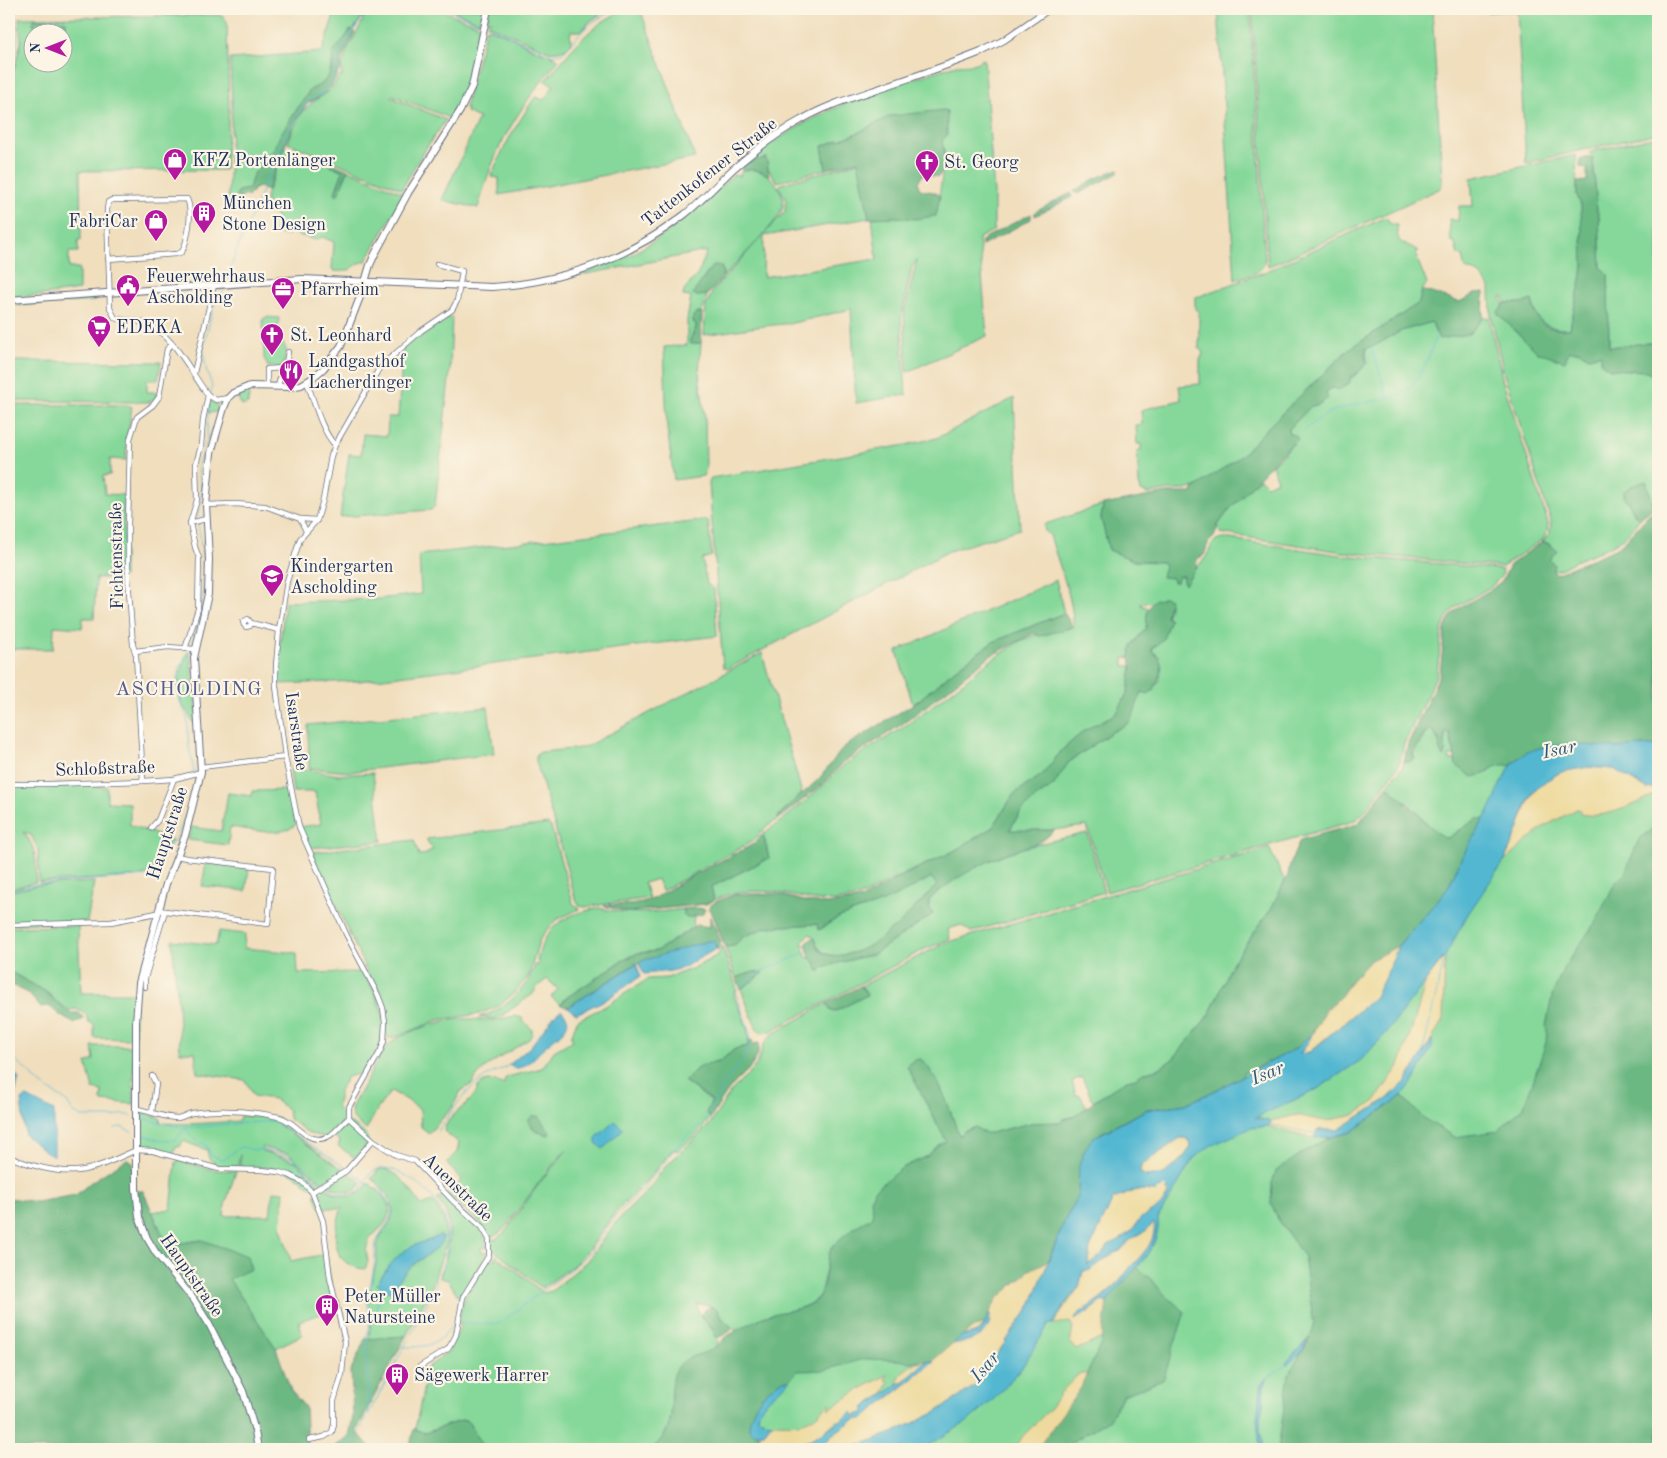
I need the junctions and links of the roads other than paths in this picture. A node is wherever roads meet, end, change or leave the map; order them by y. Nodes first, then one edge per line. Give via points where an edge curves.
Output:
1 (488, 9) edge
2 (1049, 9) edge
3 (108, 259) junction
4 (437, 264) dead end
5 (365, 280) junction
6 (217, 284) junction
7 (459, 286) junction
8 (109, 292) junction
9 (9, 300) edge
10 (172, 344) junction
11 (288, 352) dead end
12 (284, 368) junction
13 (194, 373) junction
14 (307, 382) junction
15 (267, 385) junction
16 (278, 387) junction
17 (211, 397) junction
18 (228, 398) junction
19 (224, 408) junction
20 (335, 445) junction
21 (206, 505) junction
22 (204, 519) junction
23 (300, 519) junction
24 (317, 520) junction
25 (190, 524) junction
26 (306, 531) junction
27 (251, 623) dead end
28 (279, 630) junction
29 (190, 649) junction
30 (135, 651) junction
31 (285, 757) junction
32 (198, 771) junction
33 (174, 779) junction
34 (143, 781) junction
35 (9, 784) edge
36 (151, 828) dead end
37 (177, 856) junction
38 (160, 912) junction
39 (9, 925) edge
40 (145, 987) dead end
41 (152, 1076) dead end
42 (137, 1108) junction
43 (152, 1112) junction
44 (349, 1118) junction
45 (373, 1140) junction
46 (136, 1150) junction
47 (9, 1157) edge
48 (312, 1192) junction
49 (419, 1367) dead end
50 (309, 1440) dead end
51 (258, 1449) edge

1 - 5 main road via 477,67 465,102 389,227
2 - 7 main road, Tattenkofener Straße via 981,52 827,106 800,120 747,158 684,215 632,249 560,277 492,287
3 - 3 street via 108,202 187,199 190,220 182,252
3 - 8 street
4 - 7 street via 462,271
5 - 6 main road, Tattenkofener Straße via 302,279
5 - 7 main road, Tattenkofener Straße
5 - 14 main road via 341,346 324,369
6 - 8 main road, Tattenkofener Straße
6 - 13 street
7 - 20 street, Isarstraße via 452,310 380,366
8 - 9 main road, Tattenkofener Straße
8 - 10 street via 111,314 115,318 146,323
10 - 13 street
10 - 30 street, Fichtenstraße via 167,349 159,397 137,417 130,439 128,577
11 - 12 street
12 - 15 street via 267,368
12 - 16 street
13 - 17 street
14 - 16 main road
14 - 20 street
15 - 16 main road
15 - 18 main road via 244,387
17 - 18 street
17 - 19 street
17 - 25 street via 204,414 196,464 197,500
18 - 19 main road, Hauptstraße
19 - 21 main road, Hauptstraße via 211,453
20 - 24 street, Isarstraße
21 - 22 main road, Hauptstraße
21 - 23 street via 265,506
22 - 25 street
22 - 29 main road, Hauptstraße via 209,559 208,594
23 - 24 street
23 - 26 street
24 - 26 street, Isarstraße
25 - 29 street via 199,558 198,609
26 - 28 street, Isarstraße via 287,581
27 - 28 street
28 - 31 street, Isarstraße via 276,686
29 - 30 street
29 - 32 main road, Hauptstraße via 194,662
30 - 34 street, Fichtenstraße
31 - 32 street, Schloßstraße
31 - 44 street, Isarstraße via 299,827 383,1008 384,1041 349,1107
32 - 33 street, Schloßstraße
32 - 37 main road, Hauptstraße via 192,813
33 - 34 street, Schloßstraße
33 - 36 street via 158,820
34 - 35 street, Schloßstraße
37 - 38 main road, Hauptstraße
37 - 38 street via 273,868 268,924
38 - 39 street via 111,922
38 - 40 street
38 - 42 main road, Hauptstraße via 137,994
41 - 43 street via 156,1084
42 - 43 street
42 - 46 main road, Hauptstraße
43 - 44 street via 178,1118 189,1113 227,1111 263,1114 283,1118 317,1139 328,1138
44 - 45 street
45 - 48 street via 348,1170
45 - 49 street, Auenstraße via 396,1155 415,1161 453,1202 482,1227 488,1239 489,1255 463,1297 456,1334 448,1349
46 - 47 street via 77,1171 36,1166
46 - 48 street via 153,1151 219,1169 279,1172 302,1182
46 - 51 main road, Hauptstraße via 137,1201 147,1238 209,1324 242,1391
48 - 50 street via 324,1221 330,1278 345,1342 332,1432

